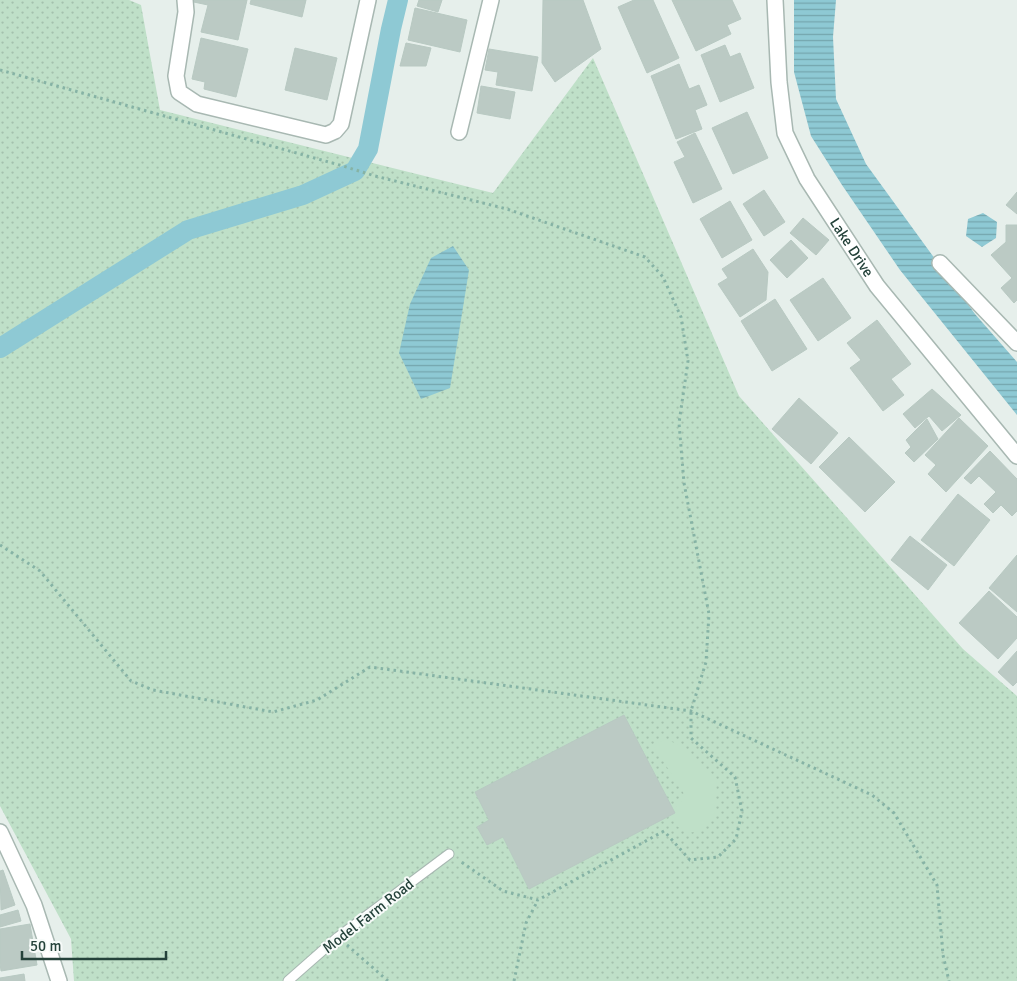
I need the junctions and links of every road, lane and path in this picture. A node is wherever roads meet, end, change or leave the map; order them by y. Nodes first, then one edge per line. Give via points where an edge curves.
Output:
1 (185, 0) edge
2 (368, 0) edge
3 (491, 0) edge
4 (775, 0) edge
5 (0, 70) edge
6 (460, 132) dead end
7 (940, 262) dead end
8 (1017, 343) edge
9 (1017, 456) edge
10 (0, 545) edge
11 (691, 711) junction
12 (0, 832) edge
13 (449, 854) joint
14 (538, 900) junction
15 (338, 937) junction
16 (59, 981) edge
17 (288, 981) edge
18 (388, 981) edge
19 (514, 981) edge
20 (949, 981) edge

1 - 2 street via 176,76 179,92 197,104 326,135 341,124
3 - 6 street
4 - 9 street, Lake Drive via 785,133 807,178 877,286
5 - 11 path via 375,176 507,209 645,257 663,277 681,317 688,361 679,423 684,483 709,614 706,662
7 - 8 street
10 - 11 path via 40,571 131,681 153,690 273,712 316,700 370,667
11 - 14 path via 691,738 735,777 742,810 736,839 718,857 690,860 664,831
11 - 20 path via 872,795 894,813 937,885 942,954
12 - 16 street via 34,905
13 - 14 path via 503,891
13 - 15 lane, Model Farm Road
14 - 19 path via 526,923
15 - 17 lane, Model Farm Road
15 - 18 path

